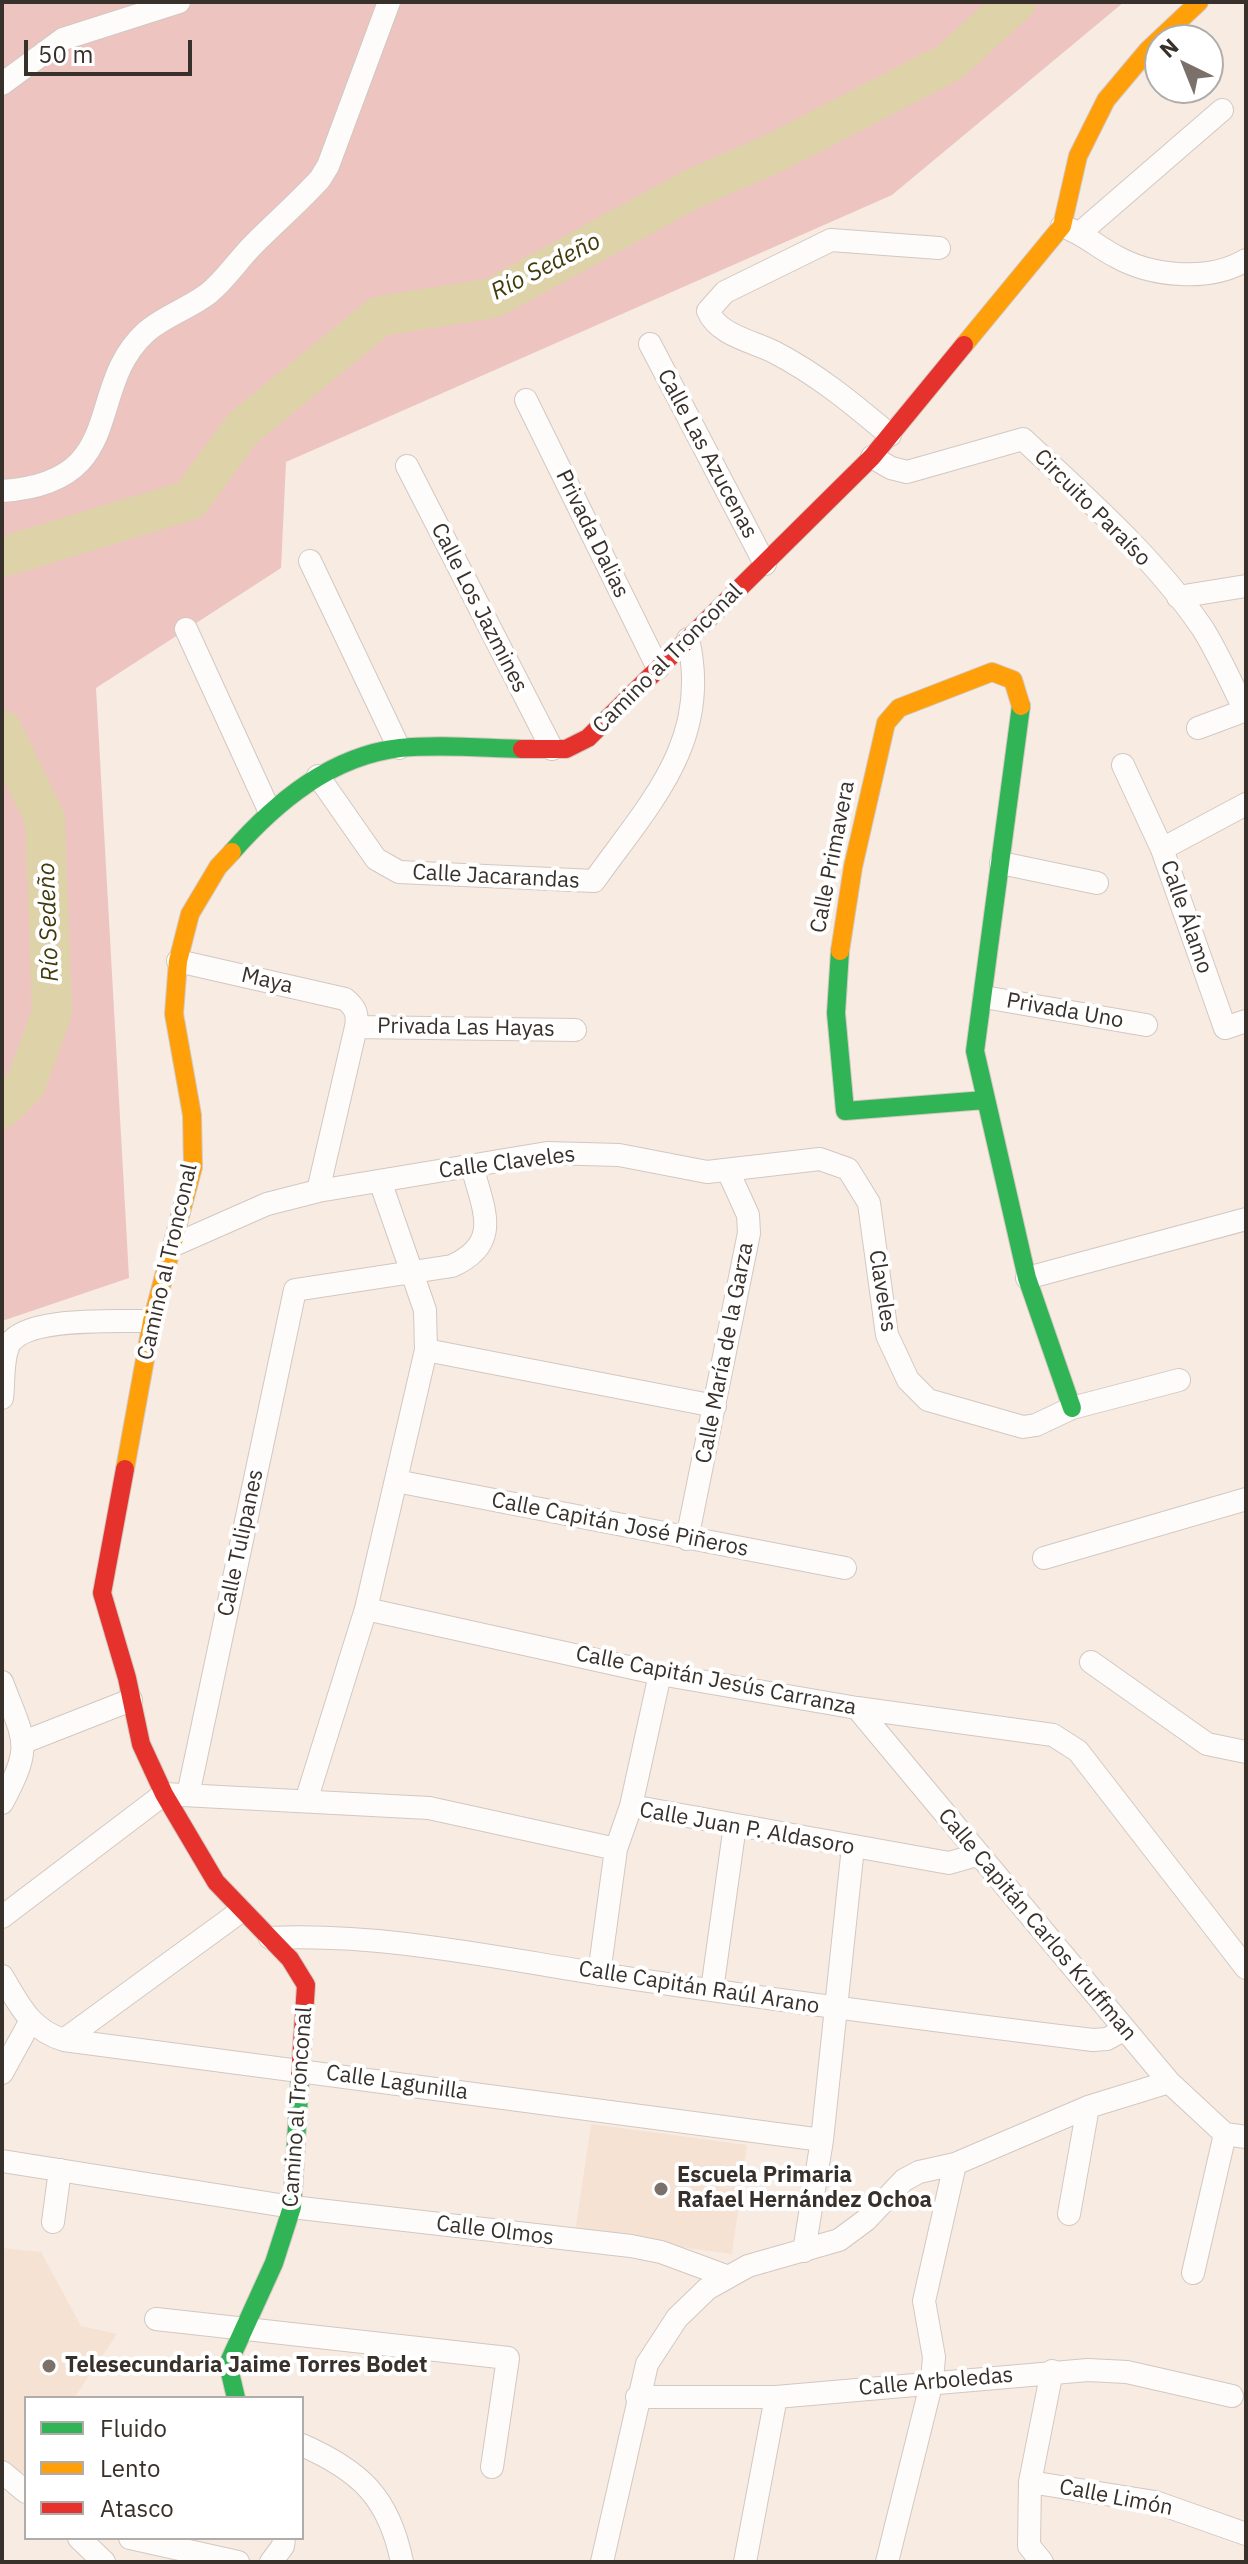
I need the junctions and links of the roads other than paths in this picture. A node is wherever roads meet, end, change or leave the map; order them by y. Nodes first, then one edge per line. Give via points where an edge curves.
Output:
1 (179, 2) edge
2 (389, 2) edge
3 (1199, 2) edge
4 (2, 84) edge
5 (1222, 110) dead end
6 (1072, 229) junction
7 (939, 248) dead end
8 (1246, 260) edge
9 (650, 344) dead end
10 (526, 400) dead end
11 (890, 435) junction
12 (872, 457) junction
13 (407, 466) dead end
14 (2, 491) edge
15 (310, 561) dead end
16 (765, 564) junction
17 (1246, 586) edge
18 (1178, 597) junction
19 (186, 629) dead end
20 (688, 639) junction
21 (658, 668) junction
22 (1246, 710) edge
23 (1198, 728) dead end
24 (399, 748) junction
25 (552, 749) junction
26 (1123, 765) dead end
27 (318, 776) junction
28 (1246, 804) edge
29 (269, 810) junction
30 (1162, 849) junction
31 (1001, 863) junction
32 (1097, 883) dead end
33 (178, 961) junction
34 (984, 997) junction
35 (355, 1016) junction
36 (1146, 1025) dead end
37 (1235, 1025) edge
38 (575, 1030) dead end
39 (985, 1100) junction
40 (472, 1166) junction
41 (848, 1169) joint
42 (728, 1171) junction
43 (380, 1181) junction
44 (318, 1191) junction
45 (1246, 1219) edge
46 (174, 1245) junction
47 (410, 1273) junction
48 (1027, 1278) junction
49 (152, 1321) junction
50 (426, 1350) junction
51 (1179, 1380) dead end
52 (2, 1398) edge
53 (715, 1406) junction
54 (1072, 1408) junction
55 (396, 1481) junction
56 (1246, 1499) edge
57 (687, 1539) junction
58 (1044, 1558) dead end
59 (845, 1568) dead end
60 (366, 1609) junction
61 (1091, 1662) dead end
62 (660, 1674) junction
63 (2, 1682) edge
64 (131, 1700) junction
65 (857, 1708) junction
66 (24, 1742) junction
67 (1246, 1752) edge
68 (164, 1794) junction
69 (188, 1795) junction
70 (306, 1801) junction
71 (2, 1803) edge
72 (631, 1806) junction
73 (735, 1825) junction
74 (853, 1847) junction
75 (616, 1849) junction
76 (977, 1855) junction
77 (241, 1911) junction
78 (2, 1917) edge
79 (270, 1938) junction
80 (1246, 1968) edge
81 (599, 1974) junction
82 (2, 1976) edge
83 (712, 1990) junction
84 (837, 2009) junction
85 (30, 2022) junction
86 (1125, 2029) junction
87 (64, 2040) junction
88 (301, 2070) junction
89 (2, 2073) edge
90 (1169, 2082) junction
91 (1088, 2107) junction
92 (1236, 2135) edge
93 (822, 2140) junction
94 (2, 2161) edge
95 (955, 2164) junction
96 (60, 2170) junction
97 (292, 2207) junction
98 (1069, 2214) dead end
99 (53, 2222) dead end
100 (804, 2251) junction
101 (1193, 2273) dead end
102 (726, 2276) junction
103 (156, 2319) dead end
104 (242, 2330) junction
105 (1052, 2371) junction
106 (932, 2381) junction
107 (236, 2396) edge
108 (1232, 2396) dead end
109 (637, 2397) junction
110 (776, 2397) junction
111 (304, 2446) edge
112 (492, 2467) dead end
113 (2, 2472) edge
114 (1030, 2482) junction
115 (24, 2490) edge
116 (1246, 2534) edge
117 (81, 2540) edge
118 (139, 2540) edge
119 (284, 2540) edge
120 (1035, 2554) edge
121 (104, 2562) edge
122 (238, 2562) edge
123 (271, 2562) edge
124 (402, 2562) edge
125 (602, 2562) edge
126 (745, 2562) edge
127 (887, 2562) edge

1 - 4 street via 63,39
2 - 14 street via 320,179 220,284 148,330 133,347 102,427 70,470 48,483
3 - 6 street via 1141,53 1106,97 1066,185
5 - 6 street
6 - 8 street via 1117,257 1156,270 1193,275 1232,269
6 - 11 street, Camino al Tronconal
7 - 11 street via 831,240 725,292 708,311 720,328 774,352 834,389
9 - 16 street, Calle Las Azucenas
10 - 21 street, Privada Dalias
11 - 12 street, Camino al Tronconal
12 - 16 street, Camino al Tronconal
12 - 18 street, Circuito Paraíso via 907,472 1023,439 1116,526
13 - 25 street, Calle Los Jazmines
15 - 24 street
16 - 20 street, Camino al Tronconal
17 - 18 street
18 - 22 street, Circuito Paraíso via 1203,630
19 - 29 street
20 - 21 street, Camino al Tronconal
20 - 27 street, Calle Jacarandas via 695,695 679,754 594,881 399,872 376,859
21 - 25 street, Camino al Tronconal via 578,746
22 - 23 street
24 - 25 street, Camino al Tronconal
24 - 27 street, Camino al Tronconal
26 - 30 street
27 - 29 street, Camino al Tronconal
28 - 30 street, Calle Álamo
29 - 33 street, Camino al Tronconal via 201,890
30 - 37 street, Calle Álamo
31 - 32 street
31 - 34 street
31 - 39 street, Calle Primavera via 1022,701 1013,678 992,672 899,708 886,723 842,915 835,1047 845,1111
33 - 35 street, Maya via 345,999
33 - 46 street, Camino al Tronconal via 174,1014 195,1144
34 - 36 street, Privada Uno
34 - 39 street via 975,1051
35 - 38 street, Privada Las Hayas
35 - 44 street
39 - 48 street
40 - 42 street, Calle Claveles via 547,1153 587,1153 687,1170
40 - 43 street, Calle Claveles
40 - 47 street via 486,1222 478,1249 452,1266
41 - 42 street, Calle Claveles via 806,1159
41 - 54 street, Claveles via 869,1203 887,1335 918,1393 1023,1427
42 - 53 street, Calle María de la Garza via 748,1215 749,1233
43 - 44 street, Calle Claveles
43 - 47 street
44 - 46 street, Calle Claveles via 267,1204
45 - 48 street
46 - 49 street, Camino al Tronconal
47 - 50 street via 425,1310
47 - 69 street, Calle Tulipanes via 295,1290
48 - 54 street
49 - 52 street via 47,1324 15,1337 8,1347
49 - 64 street, Camino al Tronconal via 102,1593
50 - 53 street
50 - 55 street
51 - 54 street, Claveles
53 - 57 street, Calle María de la Garza
55 - 57 street, Calle Capitán José Piñeros
55 - 60 street
56 - 58 street
57 - 59 street, Calle Capitán José Piñeros
60 - 62 street, Calle Capitán Jesús Carranza
60 - 70 street
61 - 67 street via 1207,1744
62 - 65 street, Calle Capitán Jesús Carranza
62 - 72 street
63 - 66 street
64 - 66 street
64 - 68 street, Camino al Tronconal via 141,1744
65 - 76 street, Calle Capitán Carlos Kruffman
65 - 80 street, Calle Capitán Jesús Carranza via 1067,1741
66 - 71 street via 21,1768
68 - 69 street
68 - 77 street, Camino al Tronconal via 216,1882
68 - 78 street
69 - 70 street
70 - 75 street via 429,1808
72 - 73 street, Calle Juan P. Aldasoro
72 - 75 street, Calle Juan P. Aldasoro
73 - 74 street, Calle Juan P. Aldasoro
73 - 83 street
74 - 76 street, Calle Juan P. Aldasoro via 949,1863
74 - 84 street
75 - 81 street, Calle Juan P. Aldasoro
76 - 86 street, Calle Capitán Carlos Kruffman
77 - 79 street, Camino al Tronconal
77 - 87 street
79 - 81 street, Calle Capitán Raúl Arano via 329,1937 465,1951
79 - 88 street, Camino al Tronconal via 301,1971 306,1985
81 - 83 street, Calle Capitán Raúl Arano
82 - 85 street
83 - 84 street, Calle Capitán Raúl Arano
84 - 86 street, Calle Capitán Raúl Arano via 1093,2040
84 - 93 street
85 - 87 street, Calle Lagunilla via 46,2035
85 - 89 street
86 - 90 street, Calle Capitán Carlos Kruffman
87 - 88 street, Calle Lagunilla
88 - 93 street, Calle Lagunilla
88 - 97 street, Camino al Tronconal
90 - 91 street
90 - 92 street, Calle Capitán Carlos Kruffman
91 - 95 street
91 - 98 street
92 - 101 street
93 - 100 street
94 - 96 street, Calle Olmos
95 - 100 street via 904,2180 853,2231
95 - 106 street via 924,2301 934,2357
96 - 97 street, Calle Olmos
96 - 99 street
97 - 102 street, Calle Olmos via 631,2246
97 - 104 street, Camino al Tronconal via 274,2263
100 - 102 street
102 - 109 street via 661,2338
103 - 104 street
104 - 107 street, Camino al Tronconal via 228,2364
104 - 112 street via 508,2358
105 - 106 street, Calle Arboledas
105 - 108 street, Calle Arboledas via 1127,2372
105 - 114 street
106 - 110 street, Calle Arboledas
106 - 127 street
109 - 110 street, Calle Arboledas
109 - 125 street
110 - 126 street
111 - 124 street via 329,2457 372,2490 391,2521
113 - 115 street
114 - 116 street, Calle Limón via 1155,2502
114 - 120 street
117 - 121 street
118 - 122 street
119 - 123 street

